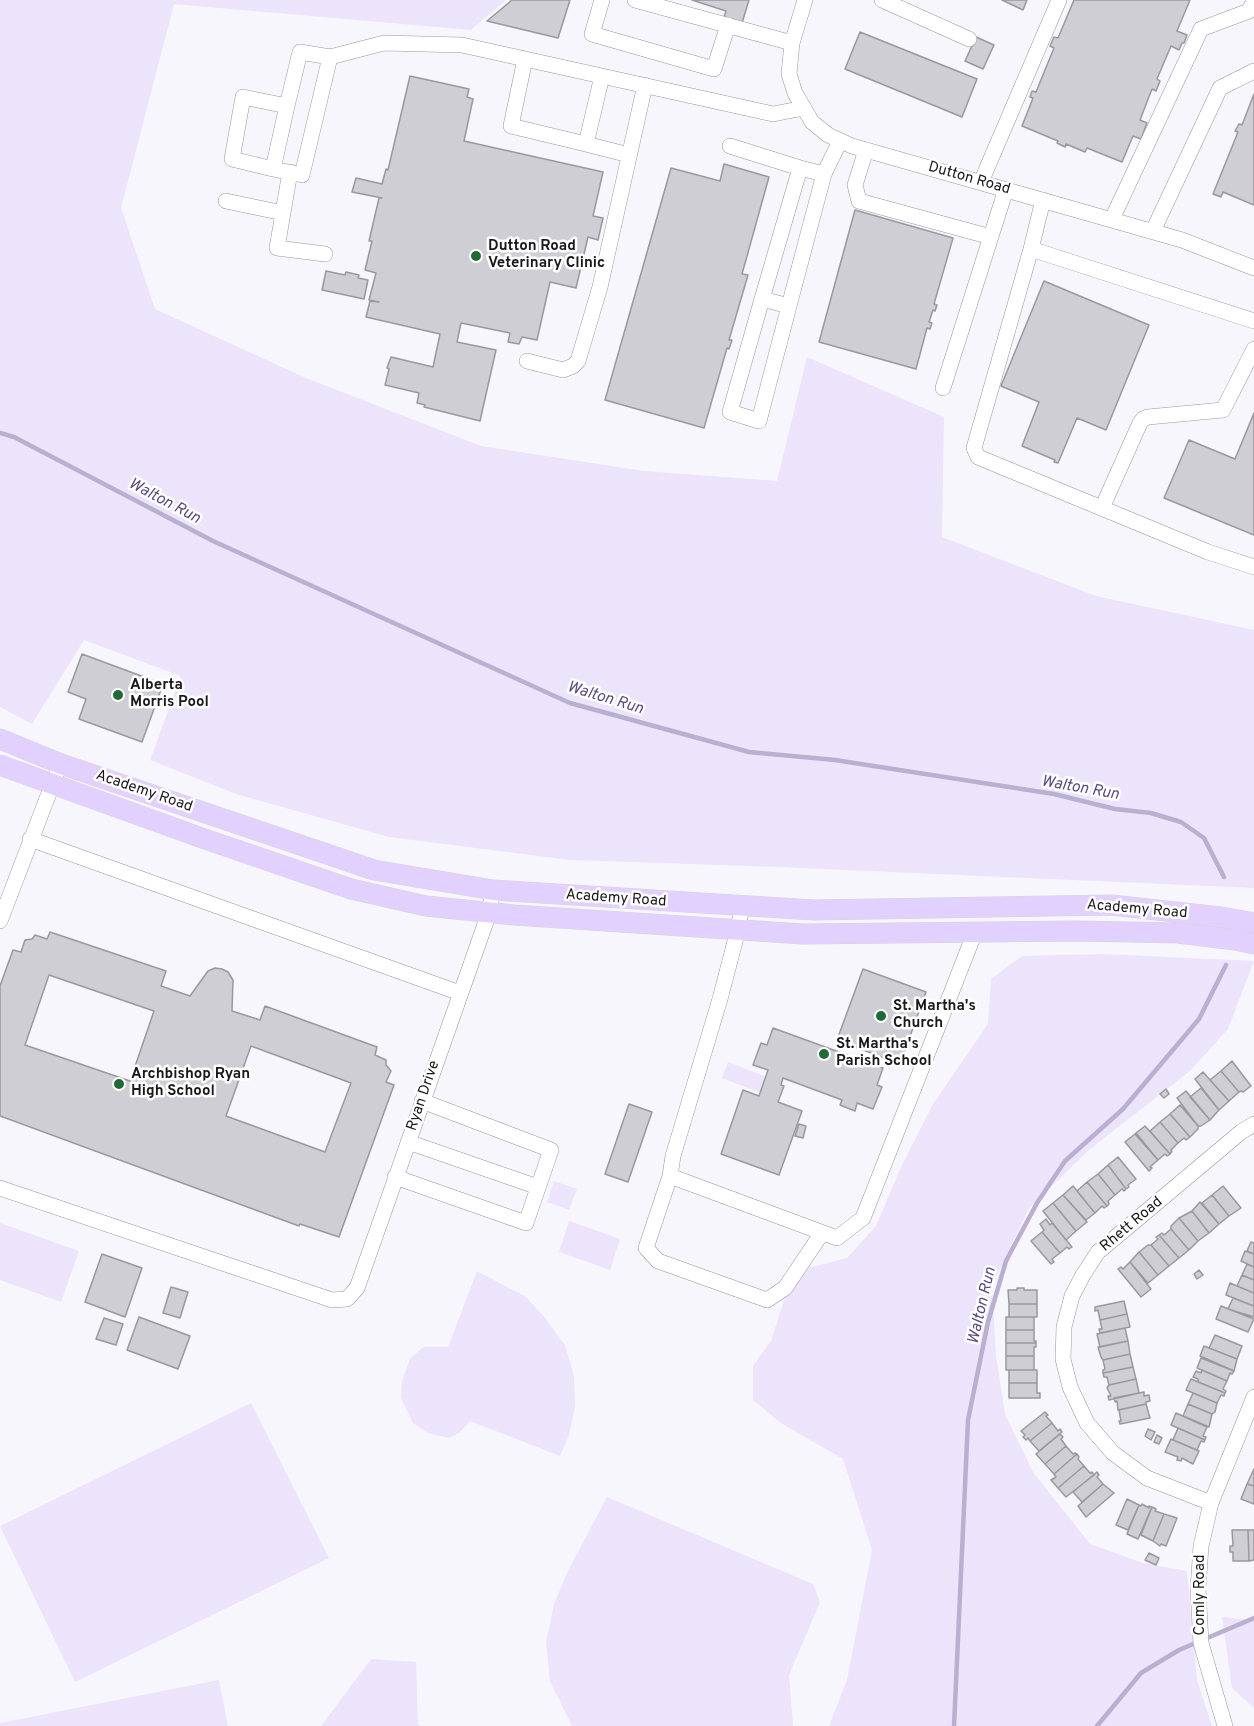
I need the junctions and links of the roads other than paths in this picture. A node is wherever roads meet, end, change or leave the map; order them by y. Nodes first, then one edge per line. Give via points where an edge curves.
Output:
1 (602, 0) edge
2 (635, 0) edge
3 (805, 0) edge
4 (882, 0) edge
5 (1059, 0) edge
6 (1254, 0) edge
7 (728, 25) junction
8 (969, 39) dead end
9 (792, 43) junction
10 (330, 57) junction
11 (525, 59) junction
12 (1254, 71) edge
13 (602, 76) junction
14 (645, 85) junction
15 (287, 106) junction
16 (804, 108) junction
17 (840, 141) junction
18 (586, 144) junction
19 (730, 146) dead end
20 (866, 150) junction
21 (629, 155) junction
22 (800, 168) junction
23 (273, 169) junction
24 (290, 172) junction
25 (824, 174) junction
26 (981, 182) junction
27 (1006, 189) junction
28 (1043, 200) junction
29 (225, 201) dead end
30 (283, 213) junction
31 (1112, 219) junction
32 (1153, 231) junction
33 (991, 237) junction
34 (1031, 249) junction
35 (326, 254) dead end
36 (1254, 268) edge
37 (762, 299) junction
38 (789, 306) junction
39 (1254, 321) edge
40 (1254, 349) edge
41 (527, 361) dead end
42 (943, 388) dead end
43 (1102, 508) junction
44 (1254, 567) edge
45 (0, 739) edge
46 (61, 764) junction
47 (0, 765) edge
48 (52, 784) junction
49 (30, 839) junction
50 (492, 890) junction
51 (742, 906) junction
52 (975, 906) junction
53 (489, 912) junction
54 (0, 921) edge
55 (1254, 923) edge
56 (738, 930) junction
57 (975, 932) junction
58 (1254, 944) edge
59 (460, 993) junction
60 (422, 1101) junction
61 (1254, 1124) edge
62 (408, 1142) junction
63 (670, 1176) junction
64 (396, 1177) junction
65 (538, 1187) junction
66 (0, 1188) edge
67 (822, 1233) junction
68 (1253, 1402) edge
69 (1211, 1503) junction
70 (1225, 1726) edge

1 - 7 street via 592,34 714,69
2 - 7 street
3 - 9 street, Dutton Road
4 - 8 street
5 - 26 street
6 - 31 street via 1249,11 1201,29
7 - 9 street
9 - 16 street, Dutton Road via 789,74
10 - 11 street via 384,43 462,45
10 - 15 street via 300,52
10 - 24 street via 302,175
11 - 13 street
11 - 18 street via 510,126
12 - 32 street via 1220,88
13 - 14 street
13 - 18 street
14 - 16 street via 773,114
14 - 21 street
15 - 23 street
15 - 23 street via 243,97 232,159
16 - 17 street, Dutton Road via 812,122
17 - 20 street, Dutton Road
17 - 25 street
18 - 21 street
19 - 22 street
20 - 26 street, Dutton Road
20 - 33 street via 855,185 860,201
21 - 41 street via 600,287 578,361 563,370
22 - 25 street
22 - 37 street
23 - 24 street
24 - 30 street
25 - 38 street
26 - 27 street, Dutton Road
27 - 28 street, Dutton Road
27 - 33 street
28 - 31 street, Dutton Road
28 - 34 street
29 - 30 street
30 - 35 street via 277,248
31 - 32 street, Dutton Road
32 - 36 street, Dutton Road
33 - 42 street
34 - 39 street
34 - 43 street via 975,452
37 - 38 street
37 - 38 street via 730,412 759,421
40 - 43 street via 1223,410 1143,419
43 - 44 street
45 - 46 main road, Academy Road
46 - 48 street
46 - 50 main road, Academy Road via 375,870
47 - 48 main road, Academy Road
48 - 49 street
48 - 53 main road, Academy Road via 351,889 426,906
49 - 54 street
49 - 59 street
50 - 51 main road, Academy Road
50 - 53 street, Ryan Drive
51 - 52 main road, Academy Road via 814,910
51 - 56 street
52 - 55 main road, Academy Road via 1111,905
52 - 57 main road
53 - 56 main road, Academy Road
53 - 59 street, Ryan Drive
56 - 57 main road, Academy Road via 803,934
56 - 63 street
57 - 58 main road, Academy Road via 1178,933
57 - 67 street via 863,1218 837,1238
59 - 60 street, Ryan Drive
60 - 62 street, Ryan Drive
60 - 65 street via 551,1150
61 - 69 street, Rhett Road via 1098,1252 1072,1296 1064,1327 1063,1359 1073,1393 1088,1423 1113,1453 1148,1478
62 - 64 street, Ryan Drive
62 - 65 street
63 - 67 street
63 - 67 street via 646,1248 658,1261 767,1300 785,1288
64 - 65 street via 526,1222
64 - 66 street, Ryan Drive via 357,1287 347,1299 332,1300
68 - 69 street, Comly Road
69 - 70 street, Comly Road via 1198,1589 1201,1635

